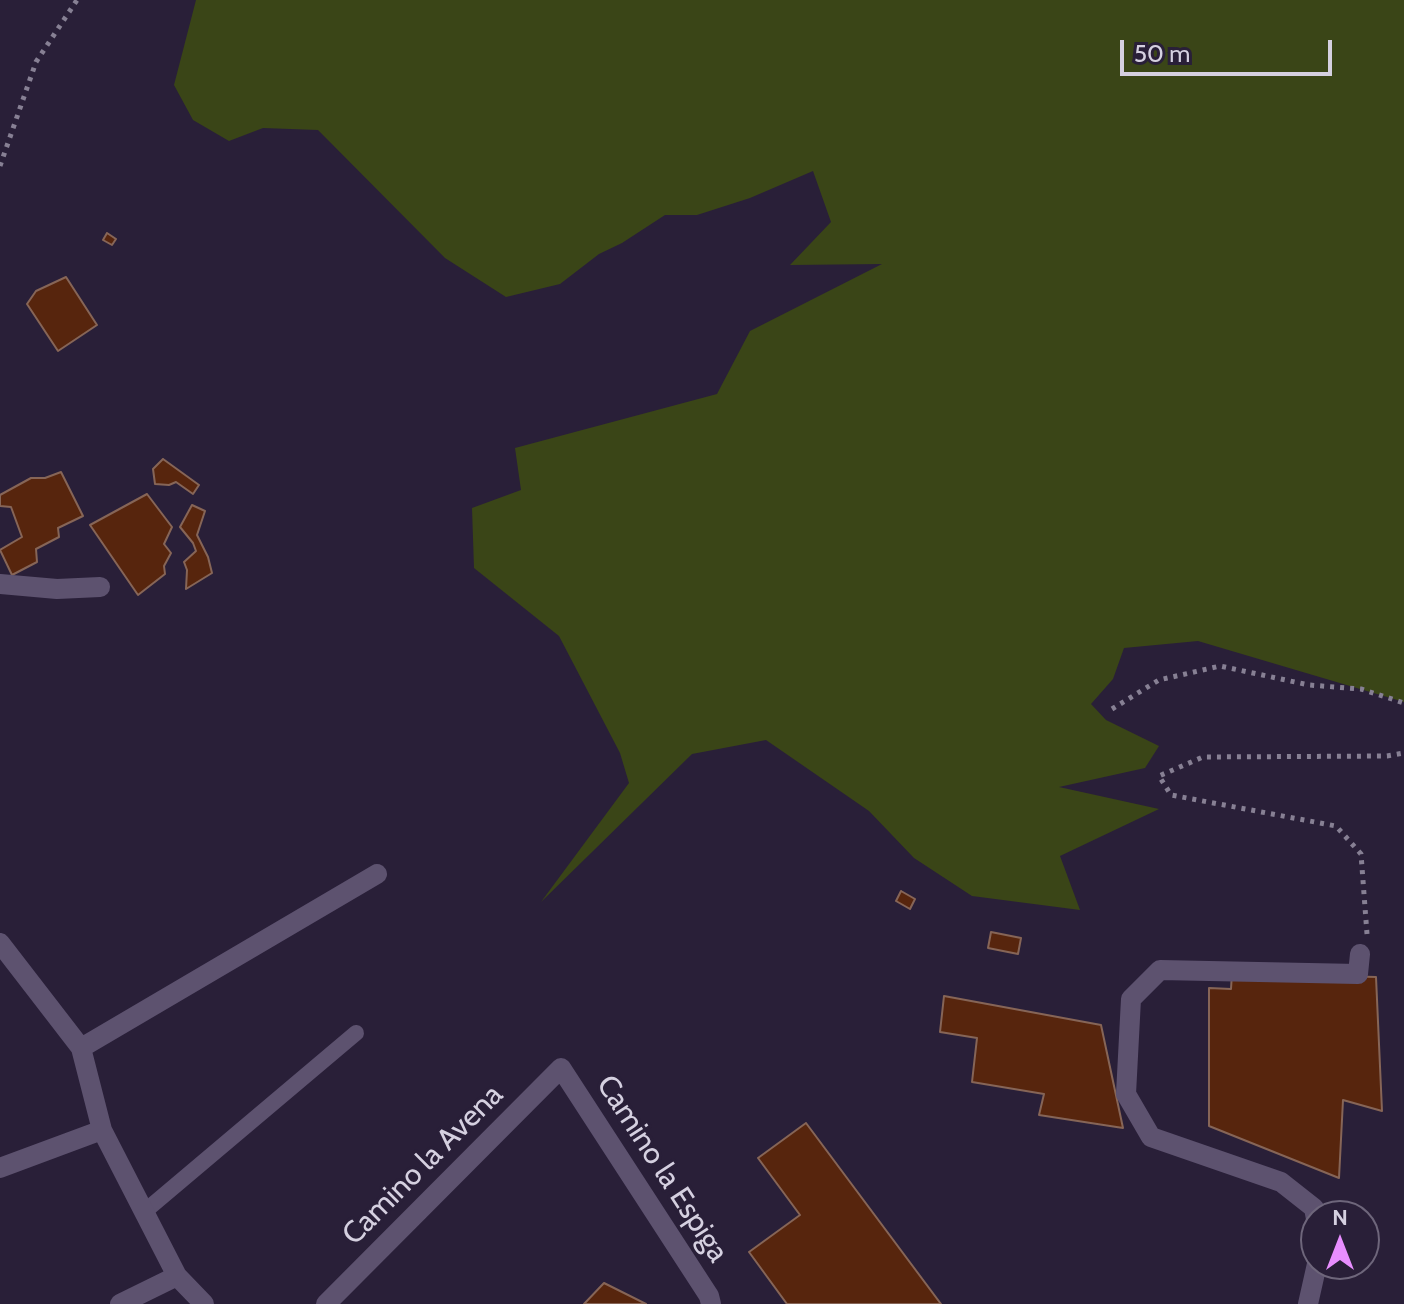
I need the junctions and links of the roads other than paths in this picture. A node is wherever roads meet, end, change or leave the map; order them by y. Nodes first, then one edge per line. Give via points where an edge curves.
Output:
1 (0, 584) edge
2 (100, 587) dead end
3 (377, 874) dead end
4 (0, 943) edge
5 (1360, 954) road end
6 (356, 1033) dead end
7 (81, 1048) junction
8 (561, 1068) joint
9 (102, 1130) junction
10 (0, 1168) edge
11 (1304, 1200) edge
12 (144, 1212) junction
13 (177, 1276) junction
14 (1313, 1280) edge
15 (120, 1304) edge
16 (204, 1304) edge
17 (326, 1304) edge
18 (711, 1304) edge
19 (1308, 1304) edge

1 - 2 street
3 - 7 street
4 - 7 street
5 - 11 street via 1358,974 1160,970 1131,999 1126,1094 1151,1137 1281,1182
6 - 12 lane
7 - 9 street
8 - 17 street, Camino la Avena
8 - 18 street, Camino la Espiga
9 - 10 street
9 - 12 street
12 - 13 street
13 - 15 street
13 - 16 street
14 - 19 street

